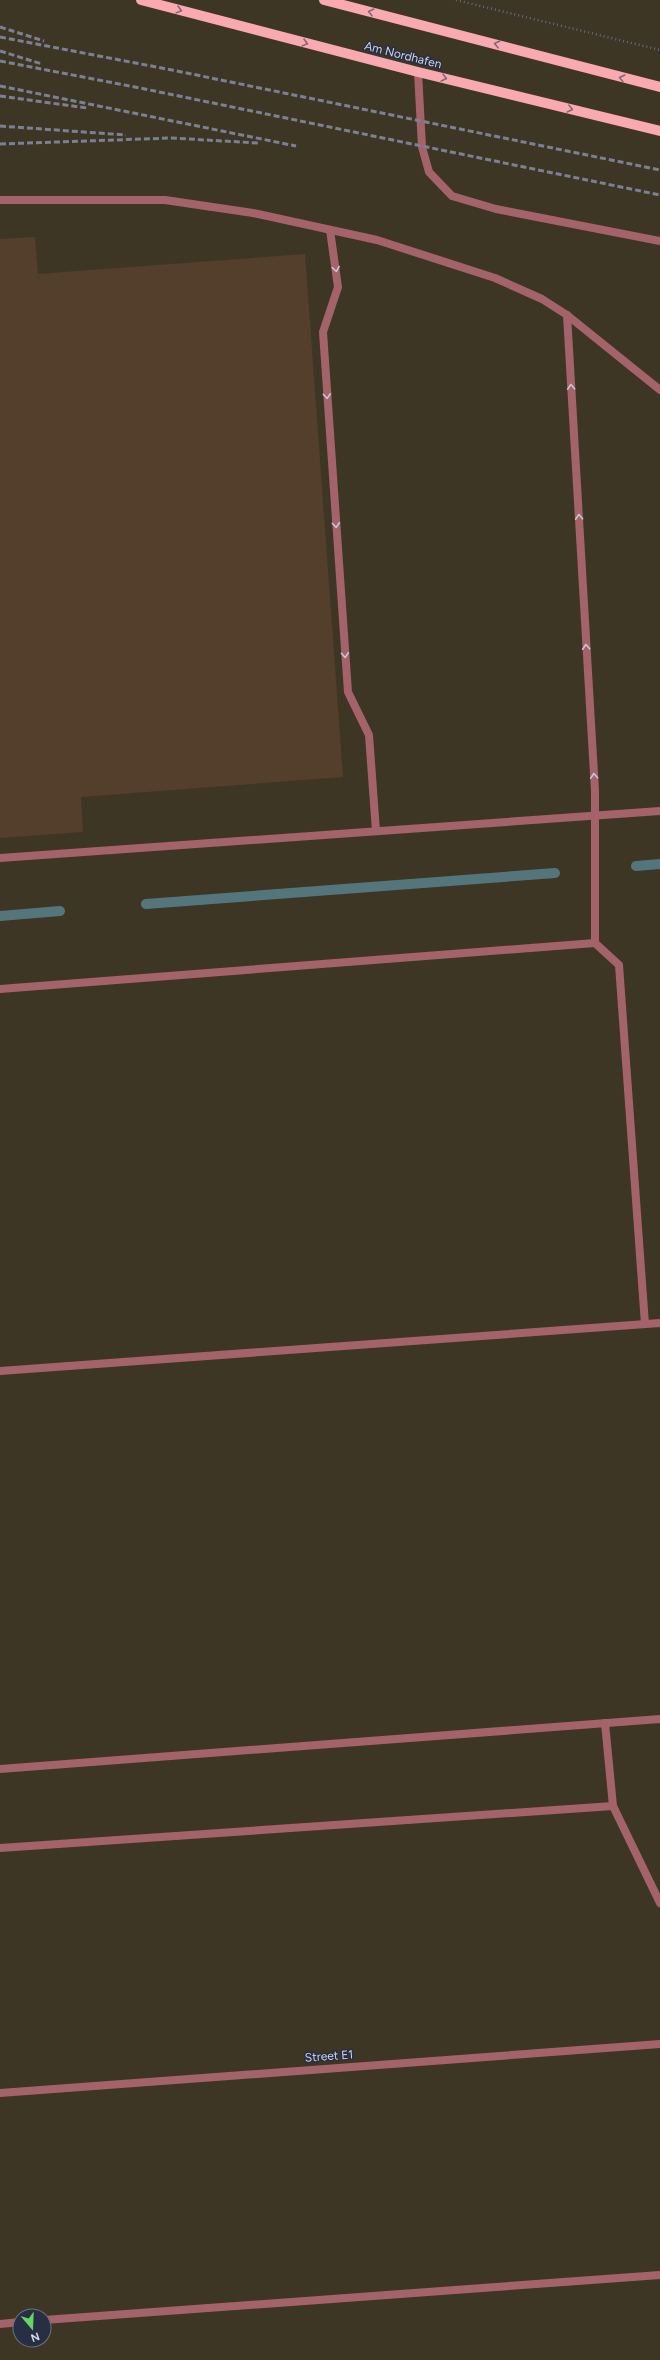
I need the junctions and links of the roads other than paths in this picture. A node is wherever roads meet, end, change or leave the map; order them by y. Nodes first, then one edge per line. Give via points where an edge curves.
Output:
1 (141, 0) edge
2 (324, 0) edge
3 (418, 72) junction
4 (660, 87) edge
5 (660, 131) edge
6 (0, 200) edge
7 (330, 230) junction
8 (660, 241) edge
9 (567, 314) junction
10 (660, 390) edge
11 (660, 811) edge
12 (596, 815) junction
13 (376, 831) junction
14 (0, 858) edge
15 (595, 943) junction
16 (0, 989) edge
17 (660, 1323) edge
18 (645, 1324) junction
19 (0, 1371) edge
20 (660, 1719) edge
21 (605, 1723) junction
22 (0, 1769) edge
23 (613, 1806) junction
24 (0, 1848) edge
25 (660, 1903) edge
26 (660, 2044) edge
27 (0, 2093) edge
28 (660, 2275) edge
29 (52, 2319) edge
30 (12, 2323) edge
31 (0, 2324) edge

1 -> 3 main road, Am Nordhafen
4 -> 2 main road
3 -> 5 main road, Am Nordhafen
3 - 8 lane via 422,147 429,172 452,196 496,209
6 - 7 lane via 165,200 253,213
7 - 9 lane via 377,240 495,278 542,299
7 -> 13 lane via 338,286 323,332 347,684 348,692 369,735
9 - 10 lane
12 -> 9 lane
11 - 12 lane
12 - 13 lane
12 - 15 lane
13 - 14 lane
15 - 16 lane
15 - 18 lane via 619,965
17 - 18 lane
18 - 19 lane
20 - 21 lane
21 - 22 lane
21 - 23 lane
23 - 24 lane
23 - 25 lane
26 - 27 lane, Street E1
28 - 29 lane
30 - 31 lane

